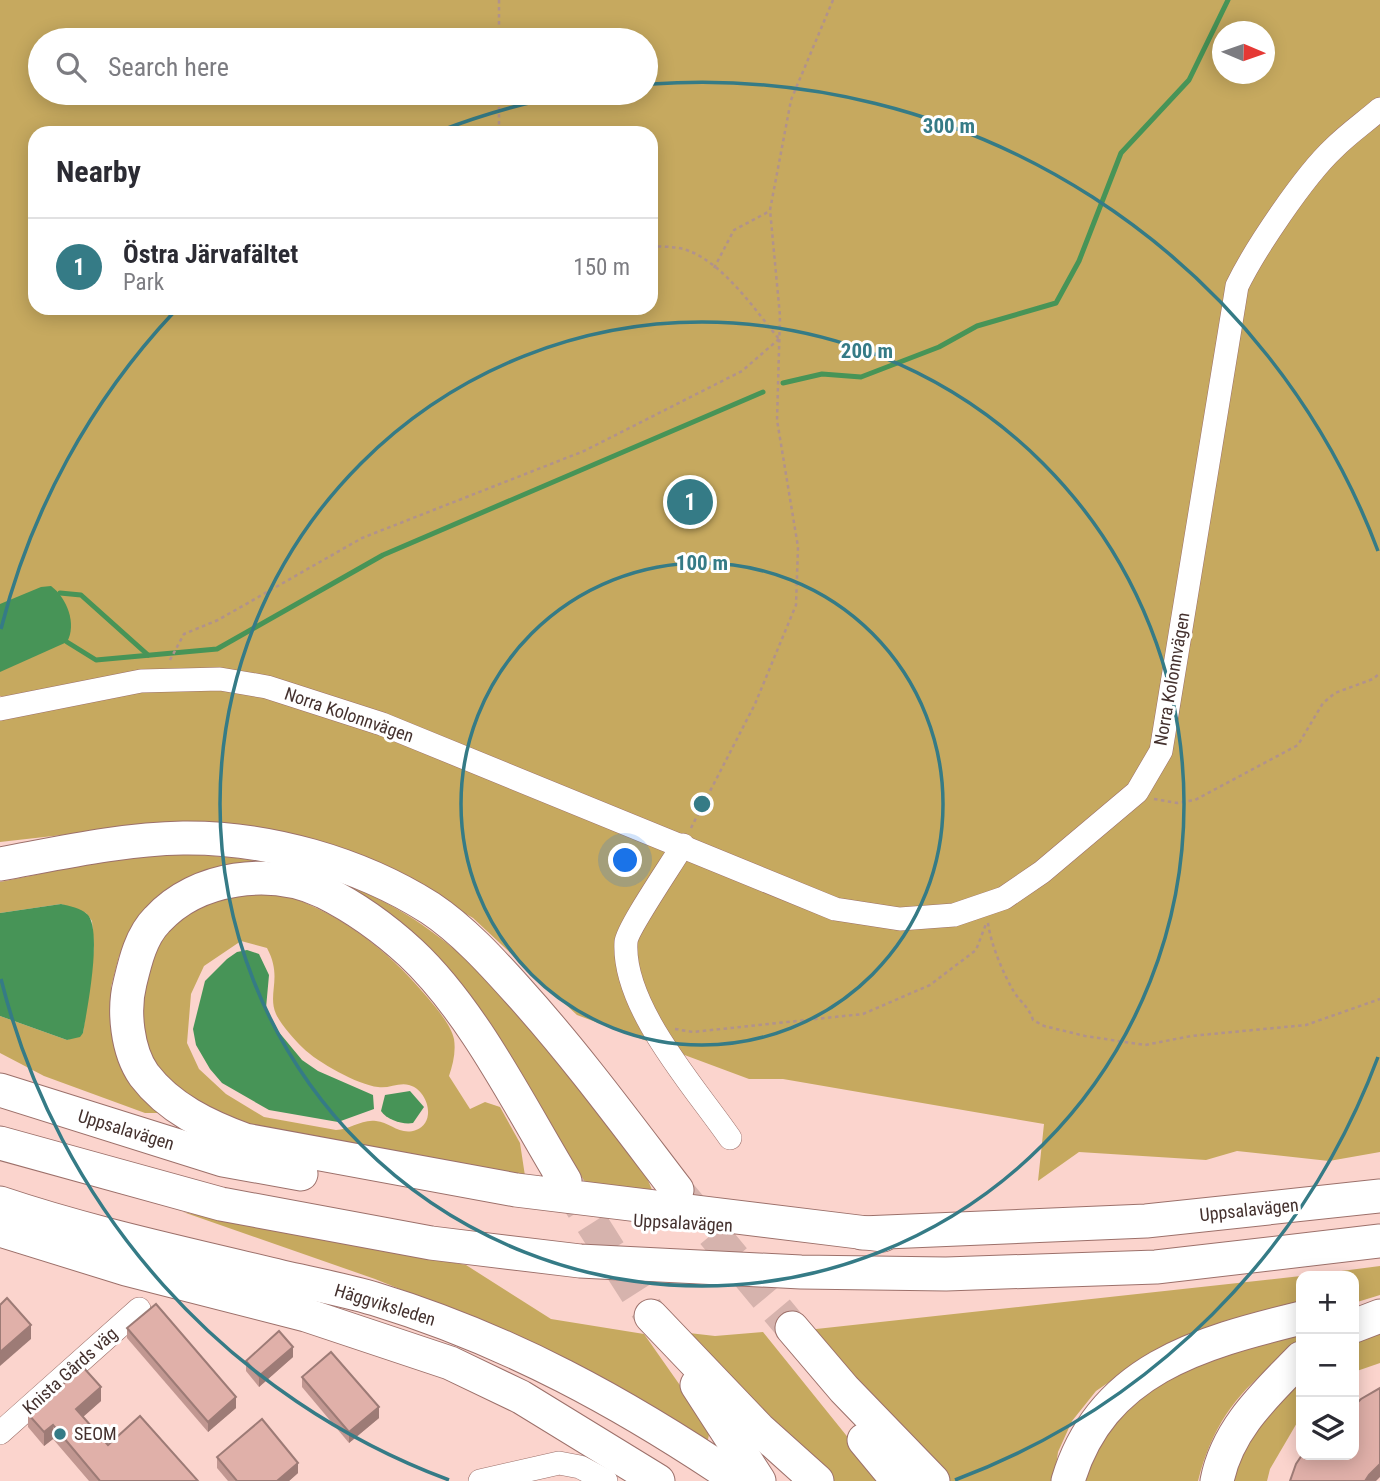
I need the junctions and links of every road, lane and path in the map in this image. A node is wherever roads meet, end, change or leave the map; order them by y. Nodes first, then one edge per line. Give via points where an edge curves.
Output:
1 (499, 0) edge
2 (833, 0) edge
3 (499, 28) edge
4 (499, 105) edge
5 (1380, 109) edge
6 (499, 126) edge
7 (770, 210) junction
8 (658, 247) edge
9 (714, 268) junction
10 (779, 339) junction
11 (169, 661) dead end
12 (1380, 674) edge
13 (0, 709) edge
14 (1137, 792) junction
15 (682, 845) junction
16 (0, 864) edge
17 (985, 913) junction
18 (1380, 999) edge
19 (652, 1026) junction
20 (0, 1090) edge
21 (730, 1138) dead end
22 (0, 1143) edge
23 (565, 1181) tunnel mouth
24 (677, 1190) tunnel mouth
25 (1380, 1196) edge
26 (0, 1203) edge
27 (0, 1230) edge
28 (883, 1234) junction
29 (1380, 1241) edge
30 (1380, 1298) edge
31 (1359, 1303) edge
32 (139, 1309) dead end
33 (1380, 1316) edge
34 (1296, 1319) edge
35 (1359, 1324) edge
36 (1296, 1363) edge
37 (0, 1433) edge
38 (480, 1481) edge
39 (606, 1481) edge
40 (659, 1481) edge
41 (739, 1481) edge
42 (759, 1481) edge
43 (817, 1481) edge
44 (898, 1481) edge
45 (933, 1481) edge
46 (1068, 1481) edge
47 (1217, 1481) edge

1 - 3 path
2 - 7 path via 791,100
4 - 6 path
5 - 14 street, Norra Kolonnvägen via 1318,166 1237,286 1161,751
7 - 9 path via 734,230
7 - 10 path
8 - 9 path via 690,251
9 - 10 path via 741,290
10 - 11 path via 742,371 584,451 362,538 218,621 184,634
10 - 15 path via 777,420 798,547 796,605 755,704
12 - 14 path via 1323,703 1298,745 1195,800 1158,801
13 - 15 street, Norra Kolonnvägen via 141,681 220,679 267,687 382,724
14 - 17 street, Norra Kolonnvägen
15 - 17 street, Norra Kolonnvägen via 835,909 900,919
15 - 19 street via 626,940 632,985
16 - 24 highway via 100,846 183,838 263,843 359,872 430,909 484,953 545,1021
17 - 18 path via 989,935 1015,994 1030,1008 1033,1020 1085,1036 1144,1045 1191,1035 1275,1030 1306,1025
17 - 19 path via 976,950 930,985 863,1014 694,1032
19 - 21 street
20 - 28 highway, Uppsalavägen via 223,1160 414,1195 600,1219
22 - 29 highway via 221,1204 431,1243 580,1261 946,1274 1156,1267
23 - 28 highway via 443,989 411,953 353,910 323,891 285,880 247,879 208,886 155,921 136,955 127,997 129,1035 142,1073 164,1097 207,1126 245,1140 516,1190
25 - 28 highway, Uppsalavägen via 1146,1221
26 - 41 highway, Häggviksleden via 146,1244 374,1298 466,1331 526,1355 621,1406
27 - 40 highway via 126,1269 306,1315 450,1363 521,1397
30 - 31 highway
32 - 37 street, Knista Gårds väg
33 - 35 highway
34 - 46 highway via 1222,1339 1134,1381 1088,1429
36 - 47 highway via 1247,1413 1220,1463
38 - 39 street via 559,1463 580,1467
42 - 43 highway via 651,1316 758,1429
44 - 45 highway via 782,1327

